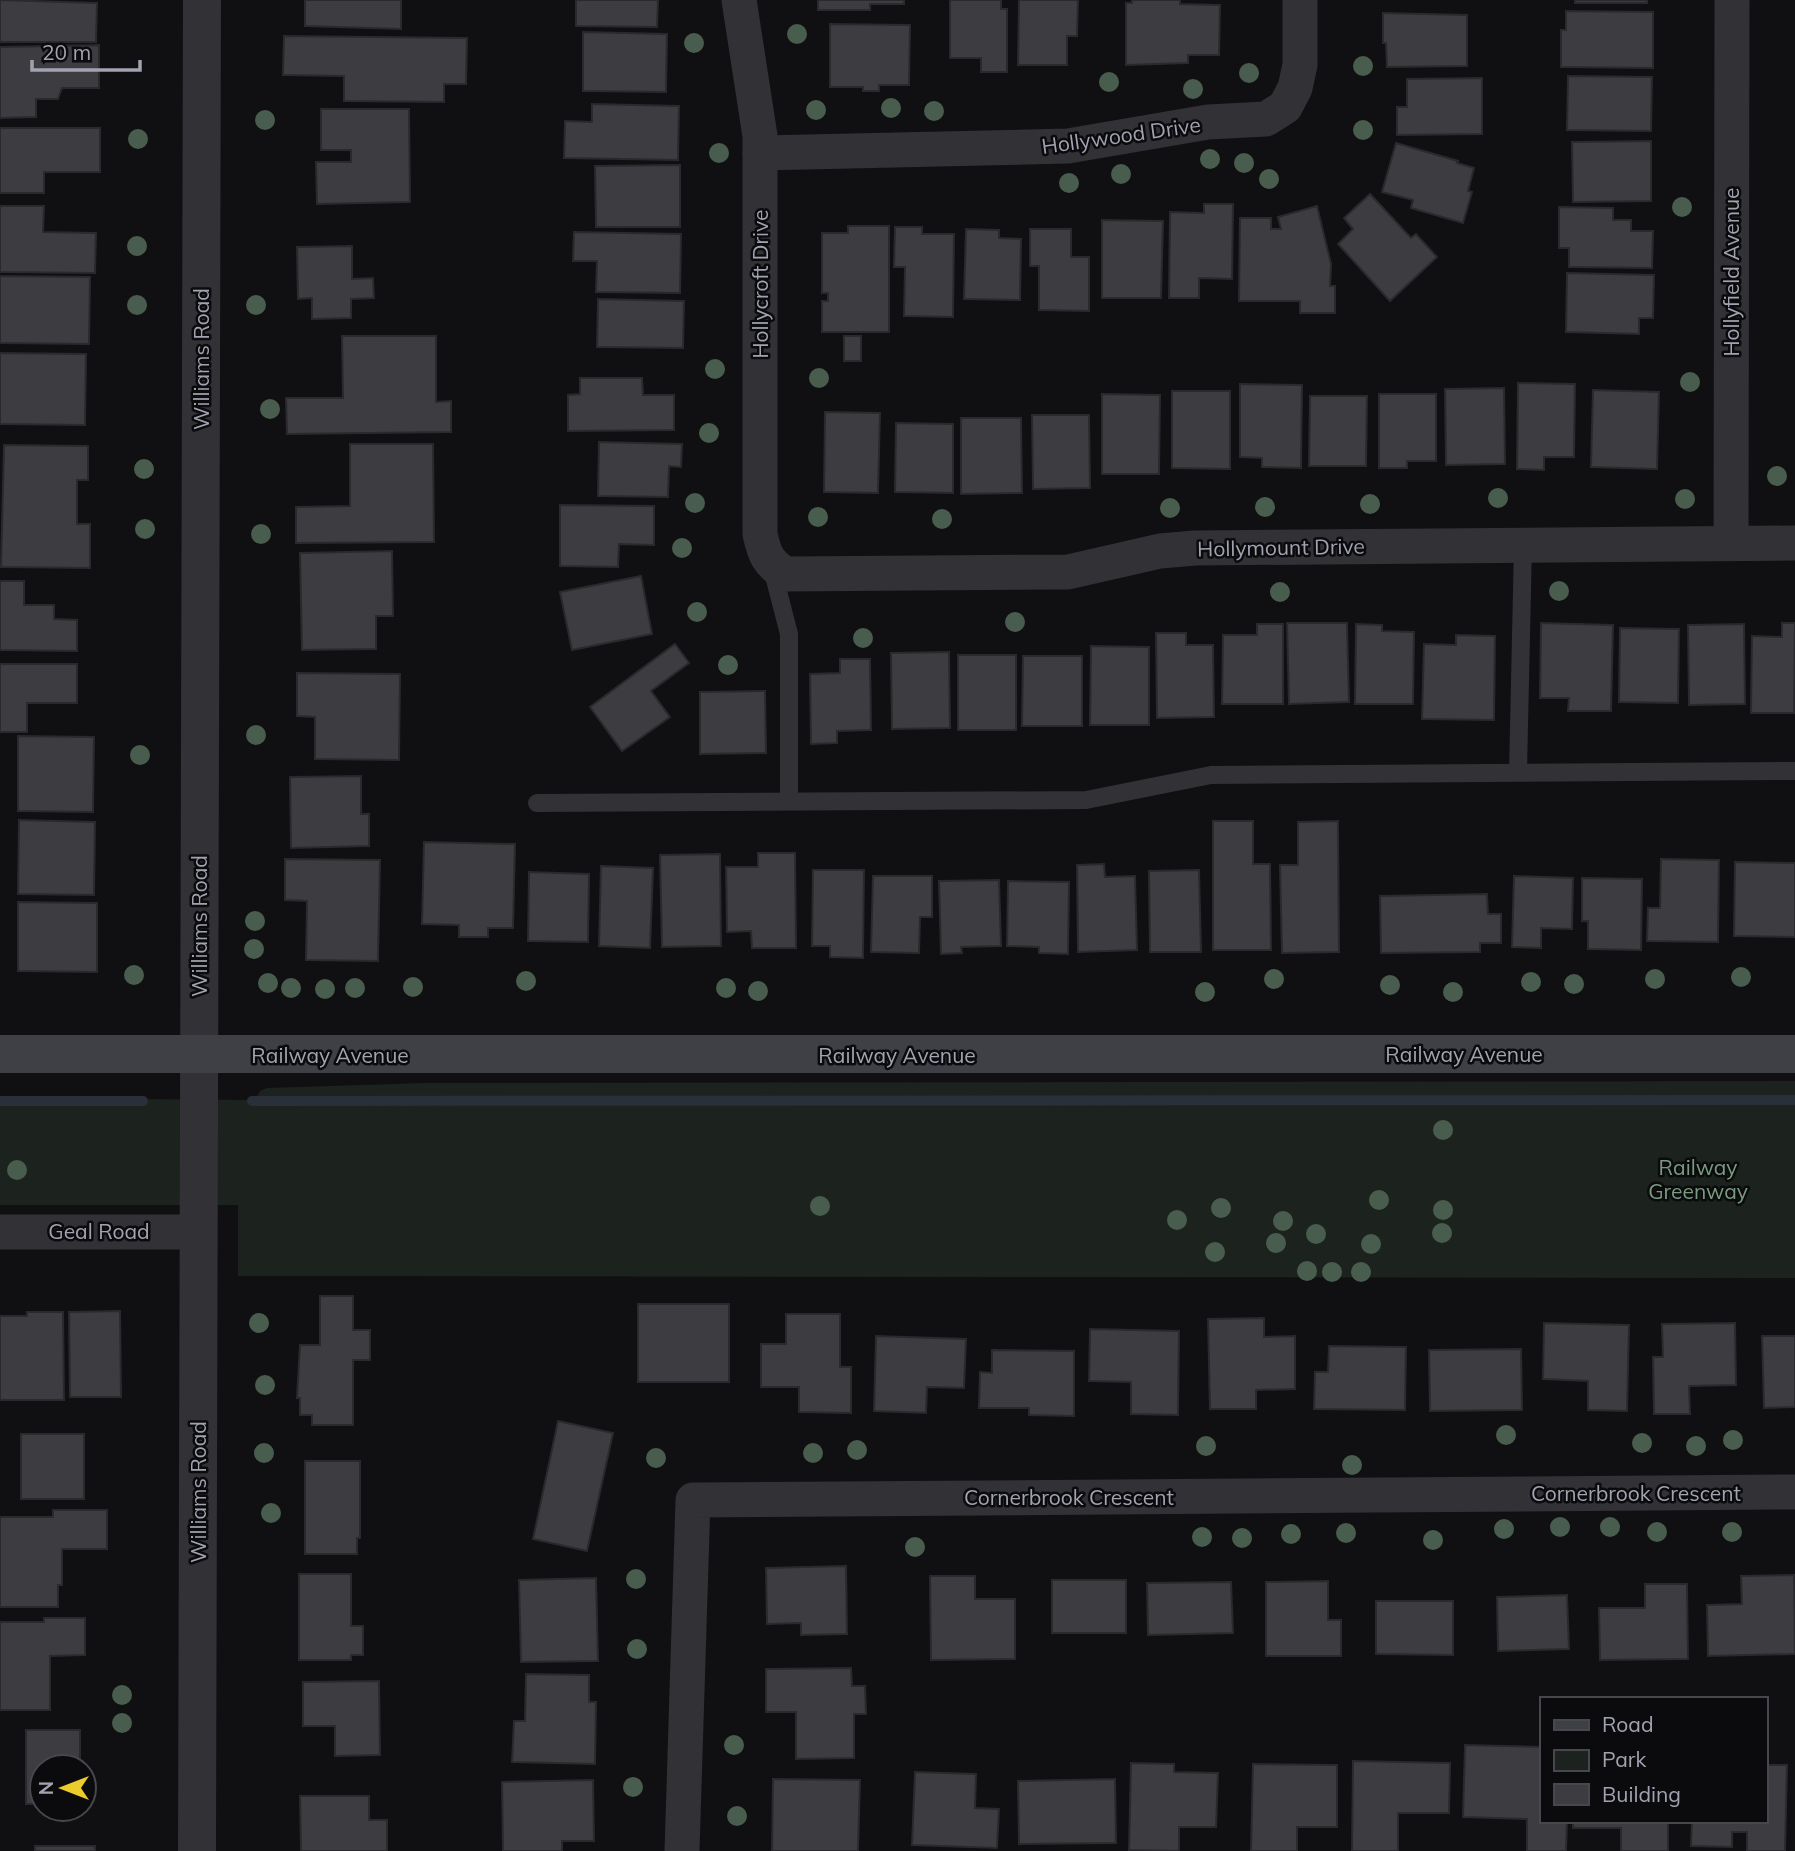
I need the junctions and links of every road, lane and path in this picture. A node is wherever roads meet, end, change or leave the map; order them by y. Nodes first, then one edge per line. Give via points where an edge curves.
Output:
1 (202, 0) edge
2 (739, 0) edge
3 (1300, 0) edge
4 (1731, 0) edge
5 (760, 153) junction
6 (1731, 543) junction
7 (1795, 543) edge
8 (1523, 545) junction
9 (772, 566) junction
10 (1795, 771) edge
11 (1518, 772) junction
12 (789, 800) junction
13 (537, 803) dead end
14 (0, 1054) edge
15 (199, 1054) junction
16 (1795, 1054) edge
17 (0, 1231) edge
18 (198, 1231) junction
19 (1795, 1492) edge
20 (197, 1851) edge
21 (682, 1851) edge

1 - 15 street, Williams Road
2 - 5 street, Hollycroft Drive
3 - 5 street, Hollywood Drive via 1300,65 1295,88 1284,107 1266,119 1208,122 1068,146
4 - 6 street, Hollyfield Avenue
5 - 9 street, Hollycroft Drive via 759,516 763,551
6 - 7 street, Hollymount Drive
6 - 8 street, Hollymount Drive
8 - 9 street, Hollymount Drive via 1195,548 1160,551 1068,572 798,575
8 - 11 lane
9 - 12 lane via 789,634
10 - 11 lane
11 - 12 lane via 1212,775 1086,800
12 - 13 lane
14 - 15 main road, Railway Avenue
15 - 16 main road, Railway Avenue
15 - 18 street, Williams Road
17 - 18 street, Geal Road
18 - 20 street, Williams Road
19 - 21 street, Cornerbrook Crescent via 693,1500

